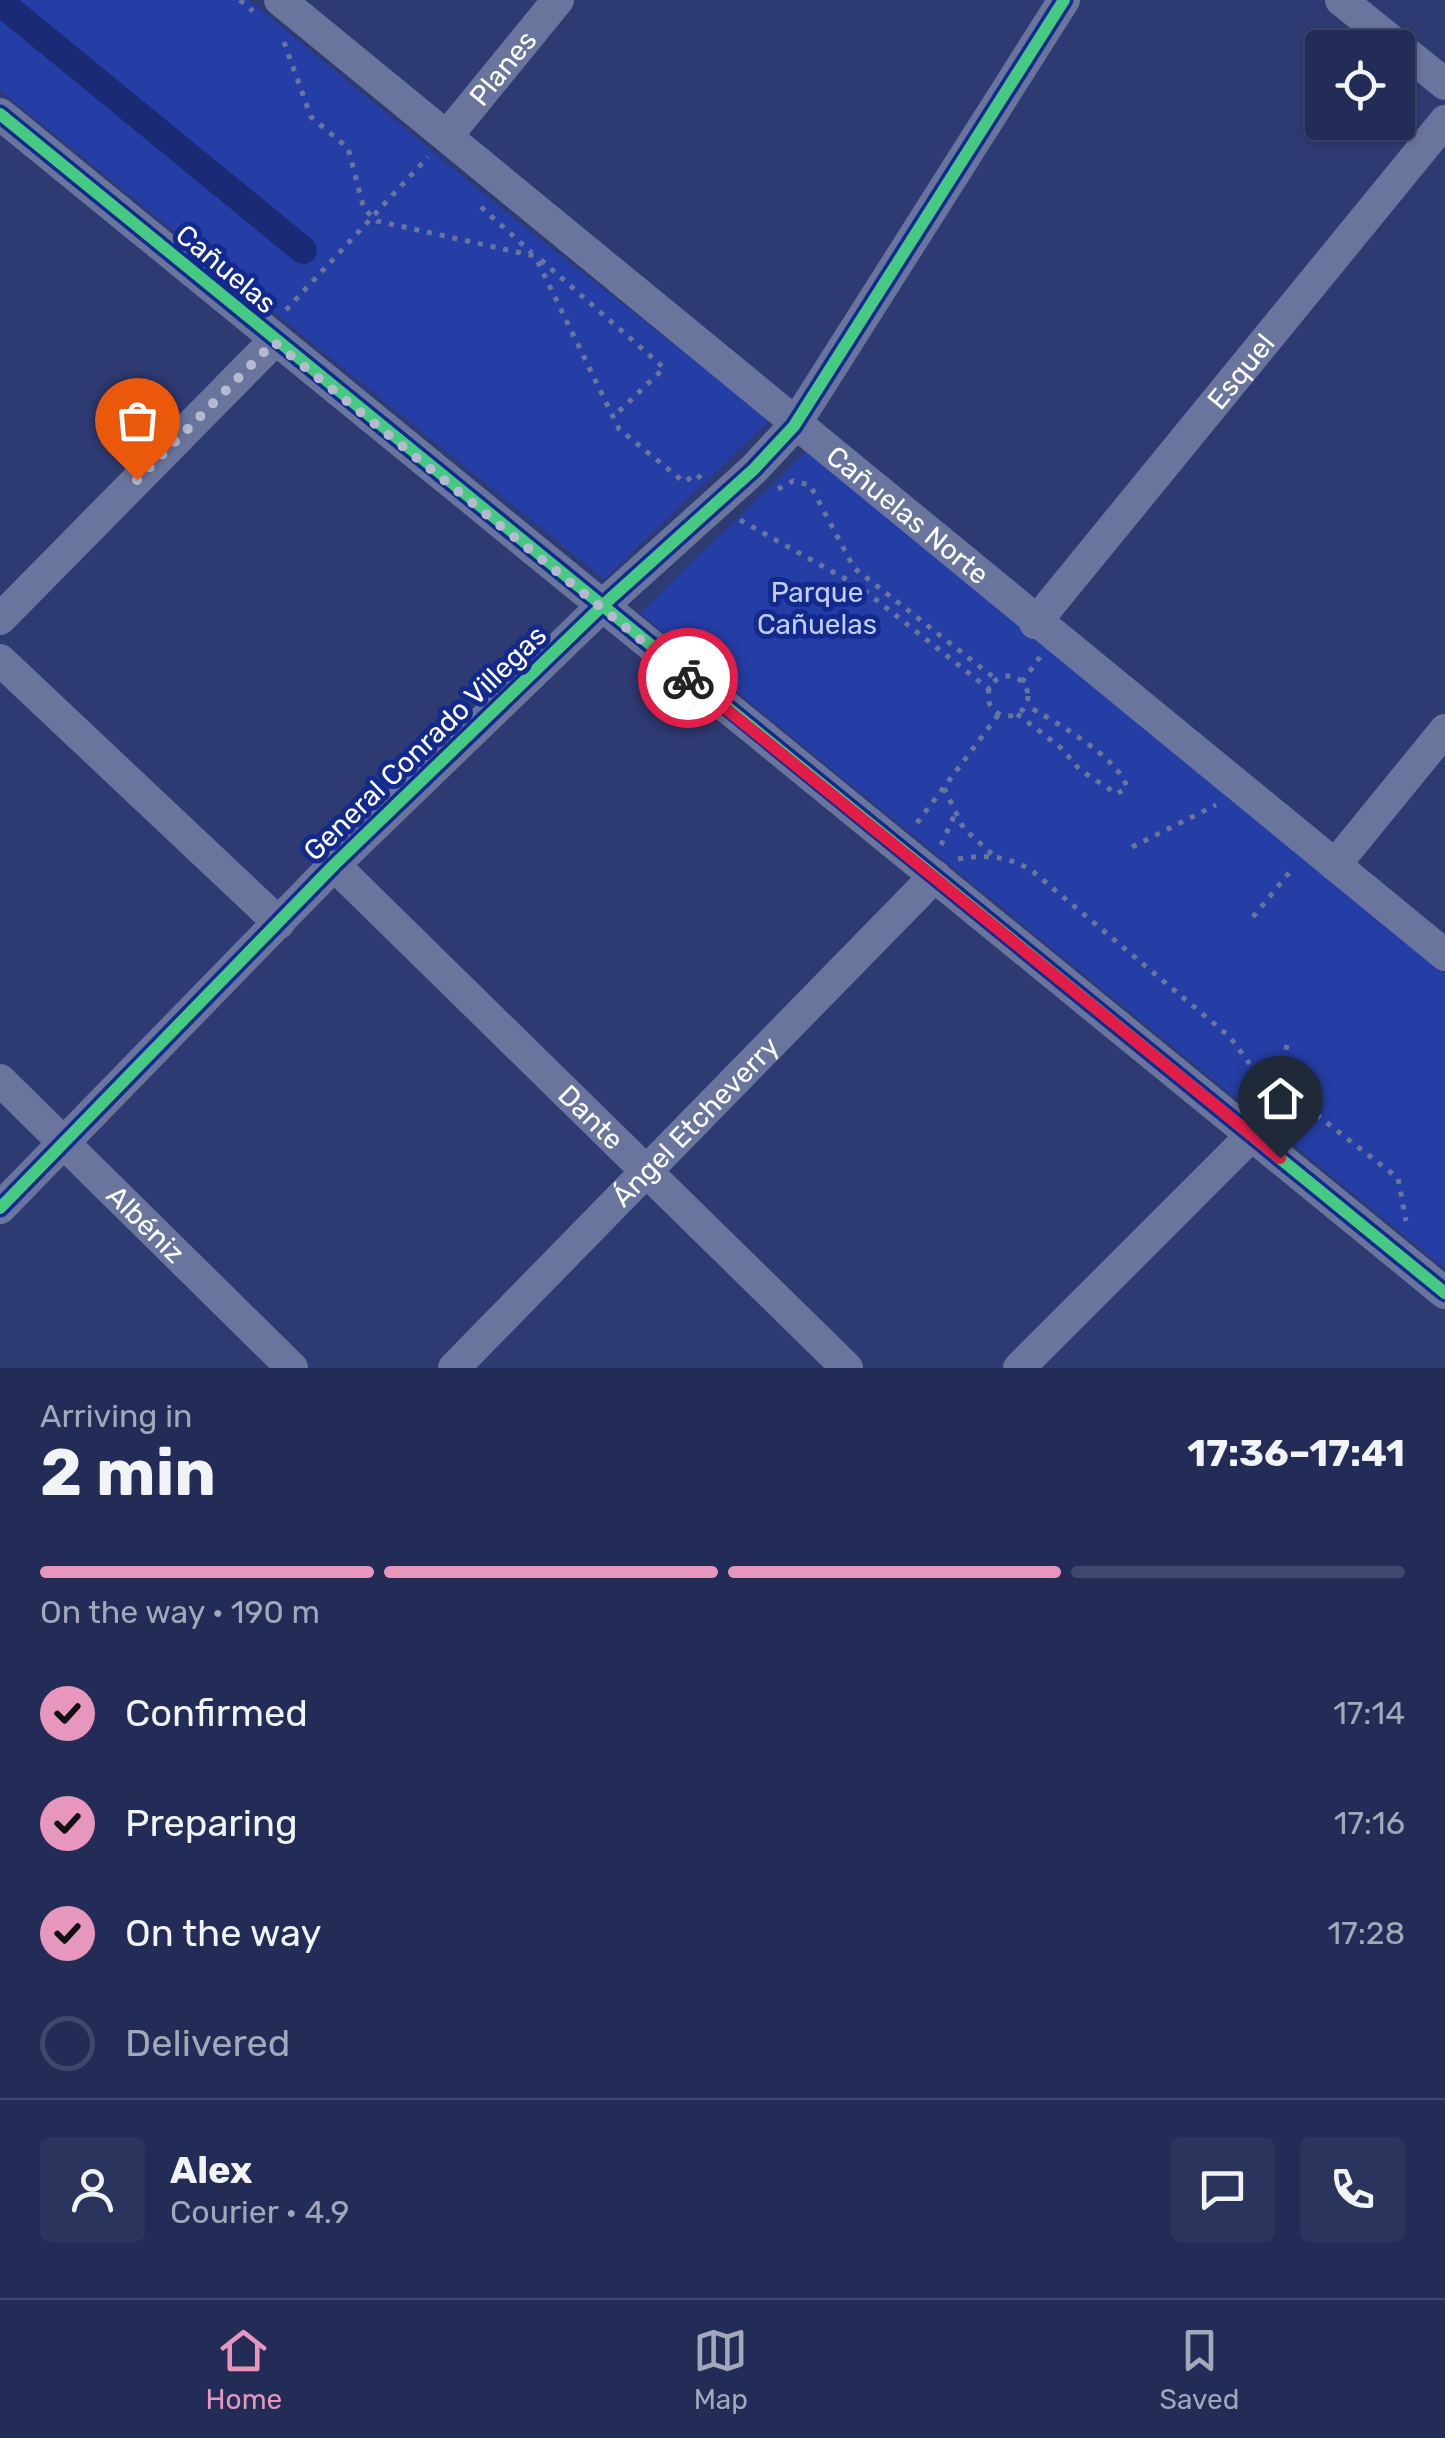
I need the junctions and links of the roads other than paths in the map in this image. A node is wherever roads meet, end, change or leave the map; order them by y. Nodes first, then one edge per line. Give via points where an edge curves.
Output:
1 (558, 0) edge
2 (1064, 0) edge
3 (1341, 0) edge
4 (274, 11) edge
5 (1445, 84) edge
6 (0, 114) edge
7 (1445, 120) edge
8 (434, 152) junction
9 (269, 337) junction
10 (794, 426) junction
11 (600, 608) junction
12 (0, 619) edge
13 (1036, 624) junction
14 (0, 660) edge
15 (1445, 730) edge
16 (334, 865) junction
17 (1335, 865) junction
18 (935, 876) junction
19 (279, 924) junction
20 (1445, 954) edge
21 (0, 1080) edge
22 (1252, 1135) junction
23 (65, 1142) junction
24 (648, 1173) junction
25 (0, 1208) edge
26 (1445, 1293) edge
27 (292, 1368) edge
28 (454, 1368) edge
29 (846, 1368) edge
30 (1019, 1368) edge

1 - 8 street, Planes
2 - 10 street, General Conrado Villegas
3 - 5 street
4 - 8 street, Cañuelas Norte
6 - 9 street, Cañuelas
7 - 13 street, Esquel
8 - 10 street, Cañuelas Norte
9 - 11 street, Cañuelas
9 - 12 street
10 - 11 street, General Conrado Villegas
10 - 13 street, Cañuelas Norte
11 - 16 street, General Conrado Villegas
11 - 18 street, Cañuelas
13 - 17 street, Cañuelas Norte
14 - 19 street
15 - 17 street
16 - 19 street, General Conrado Villegas
16 - 24 street, Dante
17 - 20 street, Cañuelas Norte
18 - 22 street, Cañuelas
18 - 24 street, Ángel Etcheverry
19 - 23 street, General Conrado Villegas
21 - 23 street, Albéniz
22 - 26 street, Cañuelas
22 - 30 street
23 - 25 street, General Conrado Villegas
23 - 27 street, Albéniz
24 - 28 street, Ángel Etcheverry
24 - 29 street, Dante

